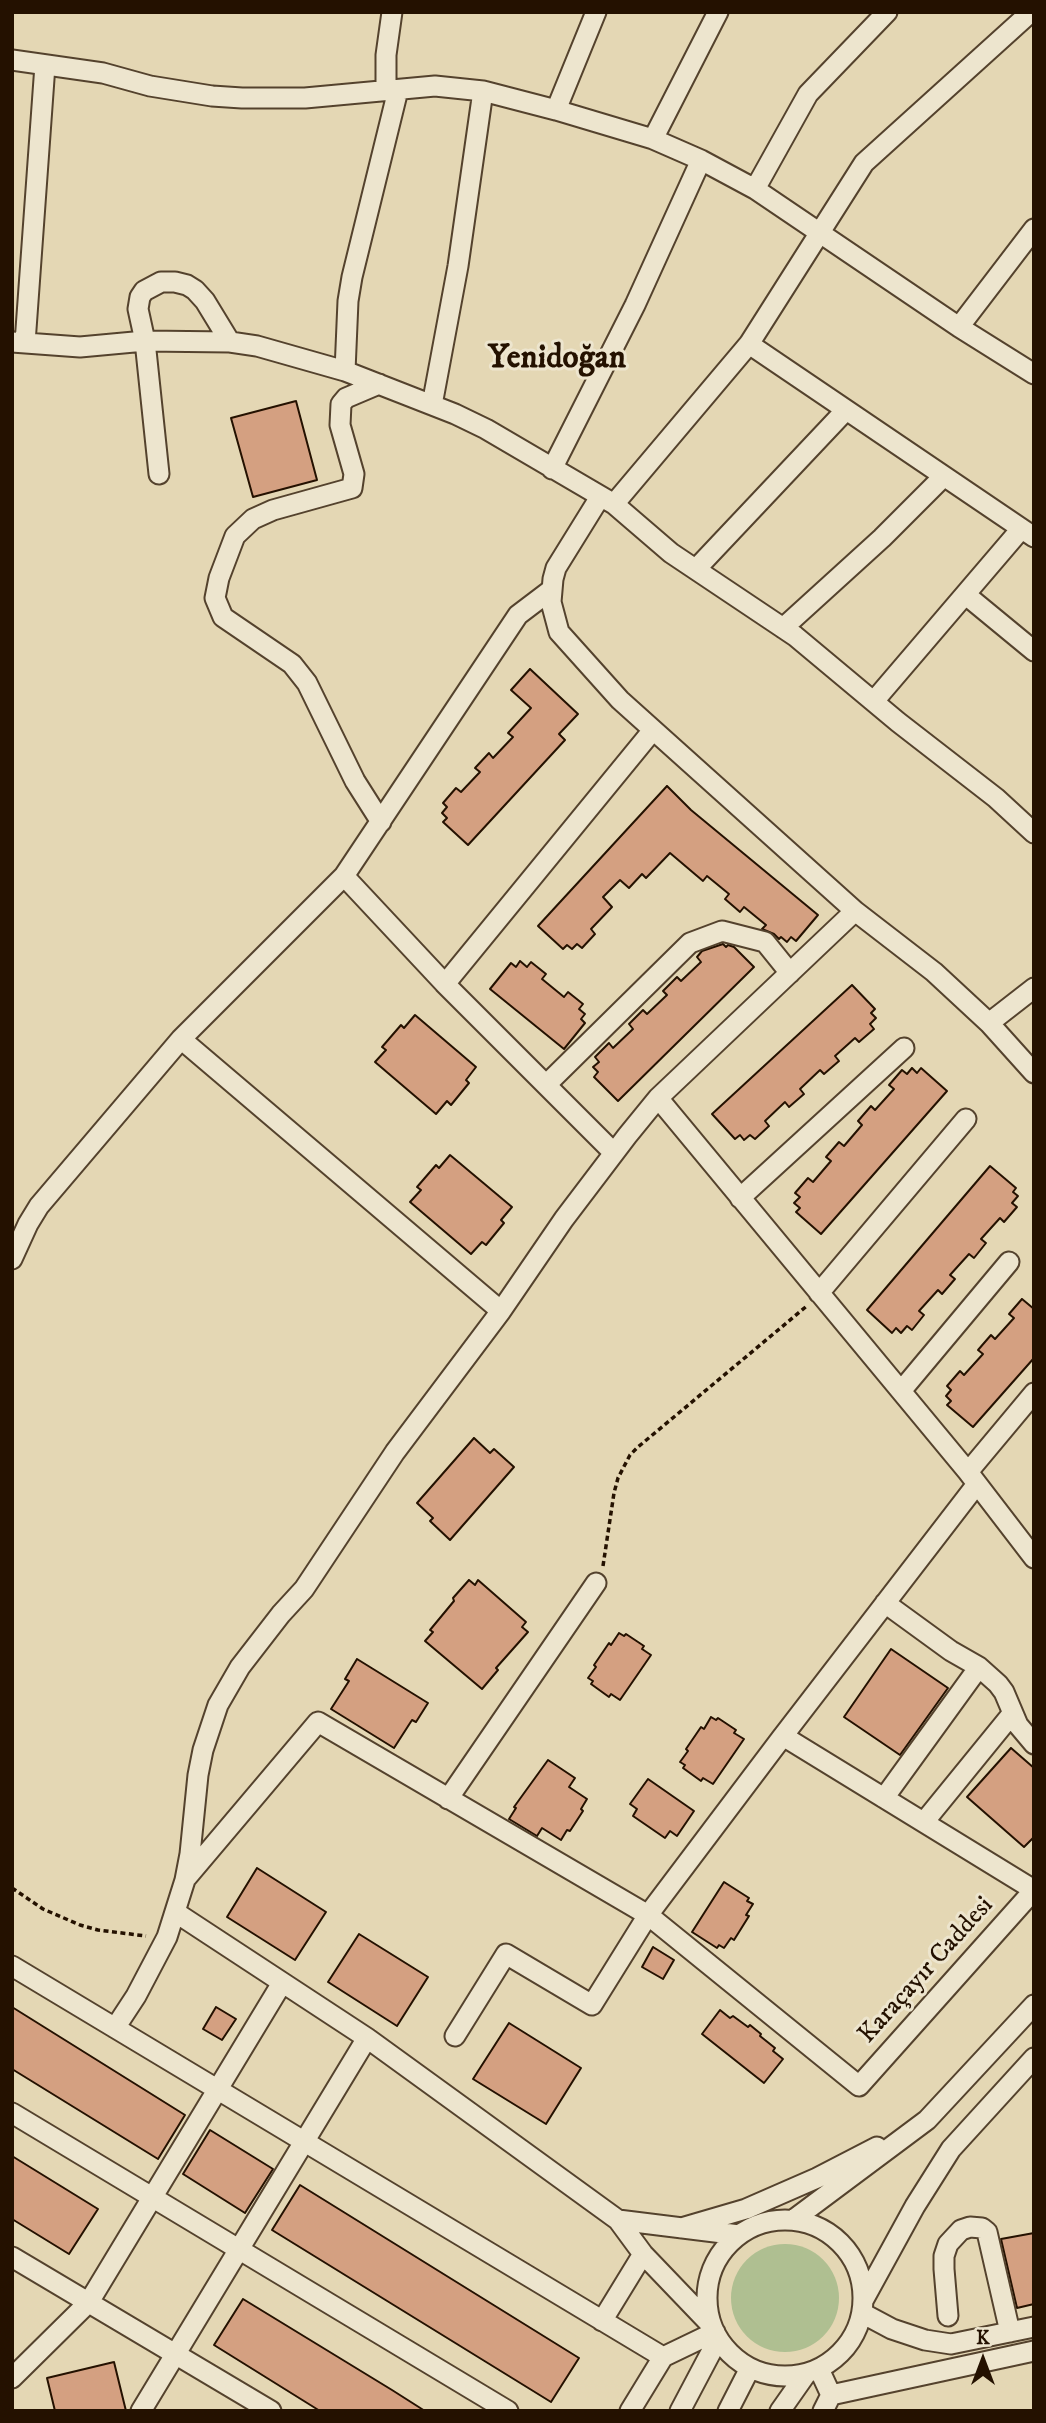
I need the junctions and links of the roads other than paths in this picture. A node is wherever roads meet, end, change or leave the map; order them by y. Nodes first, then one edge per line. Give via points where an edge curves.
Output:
1 (392, 12) edge
2 (596, 12) edge
3 (719, 12) edge
4 (887, 12) edge
5 (1031, 12) edge
6 (12, 60) edge
7 (45, 65) junction
8 (392, 90) junction
9 (483, 91) junction
10 (556, 110) junction
11 (653, 139) junction
12 (701, 160) junction
13 (754, 189) junction
14 (1034, 229) edge
15 (820, 232) junction
16 (959, 327) junction
17 (145, 341) junction
18 (230, 342) junction
19 (18, 343) edge
20 (749, 344) junction
21 (345, 371) junction
22 (1034, 374) edge
23 (379, 384) junction
24 (432, 405) junction
25 (846, 410) junction
26 (552, 469) junction
27 (159, 474) dead end
28 (944, 476) junction
29 (607, 501) junction
30 (1027, 533) edge
31 (696, 569) junction
32 (551, 590) junction
33 (966, 595) junction
34 (783, 628) junction
35 (1034, 650) edge
36 (874, 701) junction
37 (653, 730) junction
38 (381, 822) junction
39 (1034, 833) edge
40 (344, 876) junction
41 (855, 911) junction
42 (790, 973) junction
43 (445, 984) junction
44 (1034, 988) edge
45 (989, 1023) junction
46 (181, 1040) junction
47 (904, 1048) dead end
48 (1034, 1073) edge
49 (551, 1080) dead end
50 (658, 1098) junction
51 (966, 1119) dead end
52 (614, 1153) junction
53 (740, 1198) junction
54 (18, 1229) edge
55 (12, 1259) edge
56 (1009, 1262) dead end
57 (819, 1293) junction
58 (501, 1311) junction
59 (901, 1391) junction
60 (1034, 1393) edge
61 (972, 1478) junction
62 (1034, 1558) edge
63 (596, 1583) road end
64 (885, 1603) junction
65 (978, 1667) junction
66 (1012, 1714) junction
67 (783, 1736) junction
68 (1034, 1744) edge
69 (884, 1798) junction
70 (448, 1799) junction
71 (924, 1822) junction
72 (185, 1880) junction
73 (1034, 1890) edge
74 (175, 1912) junction
75 (648, 1915) junction
76 (12, 1966) edge
77 (282, 1983) junction
78 (1034, 2005) edge
79 (115, 2028) junction
80 (455, 2036) dead end
81 (367, 2038) junction
82 (1034, 2058) edge
83 (218, 2089) junction
84 (12, 2113) edge
85 (927, 2120) junction
86 (304, 2141) junction
87 (152, 2197) junction
88 (618, 2220) junction
89 (793, 2220) junction
90 (681, 2228) junction
91 (738, 2235) junction
92 (239, 2249) junction
93 (643, 2253) junction
94 (12, 2257) edge
95 (89, 2302) junction
96 (863, 2306) junction
97 (948, 2316) dead end
98 (602, 2321) junction
99 (1034, 2327) edge
100 (715, 2332) junction
101 (1010, 2332) junction
102 (1034, 2351) edge
103 (176, 2354) junction
104 (663, 2357) junction
105 (750, 2368) junction
106 (813, 2371) junction
107 (12, 2378) edge
108 (827, 2403) edge
109 (141, 2411) edge
110 (271, 2411) edge
111 (508, 2411) edge
112 (630, 2411) edge
113 (680, 2411) edge
114 (728, 2411) edge
115 (780, 2411) edge

1 - 8 street via 386,55
2 - 10 street
3 - 11 street
4 - 13 street via 808,93
5 - 15 street via 863,163
6 - 7 street
7 - 8 street via 212,96 305,98
7 - 19 street
8 - 9 street via 435,86
8 - 21 street via 348,300
9 - 10 street
9 - 24 street via 458,267
10 - 11 street
11 - 12 street
12 - 13 street
12 - 26 street via 635,305
13 - 15 street
14 - 16 street
15 - 16 street
15 - 20 street
16 - 22 street
17 - 18 street
17 - 18 street via 140,297 152,285 175,282 195,290
17 - 19 street via 80,347
17 - 27 street
18 - 21 street
20 - 25 street
20 - 29 street
21 - 23 street
23 - 24 street
23 - 38 street via 341,404 340,425 354,474 352,488 253,519 235,536 215,598 223,617 292,664 307,683 355,781
24 - 26 street via 512,442
25 - 28 street
25 - 31 street
26 - 29 street
28 - 30 street
28 - 34 street
29 - 31 street
29 - 32 street via 556,568
30 - 33 street
31 - 34 street
32 - 37 street via 559,632
32 - 38 street via 518,615
33 - 35 street
33 - 36 street
34 - 36 street
36 - 39 street
37 - 41 street
37 - 43 street
38 - 40 street
40 - 43 street
40 - 46 street
41 - 42 street
41 - 45 street via 934,972
42 - 49 street via 765,942 722,931 690,943
42 - 50 street
43 - 52 street
44 - 45 street
45 - 48 street
46 - 54 street
46 - 58 street
47 - 53 street
50 - 52 street
50 - 53 street
51 - 57 street
52 - 58 street
53 - 57 street
54 - 55 street
56 - 59 street
57 - 59 street
58 - 72 street via 395,1452 304,1589 260,1640 229,1686 202,1749
59 - 61 street
60 - 61 street
61 - 62 street
61 - 64 street
63 - 70 street
64 - 65 street
64 - 67 street
65 - 66 street via 1004,1692
65 - 69 street
66 - 68 street
66 - 71 street
67 - 69 street
67 - 75 street
69 - 71 street
70 - 72 street via 318,1722
70 - 75 street
71 - 73 street
72 - 74 street
73 - 75 street, Karaçayır Caddesi via 859,2086
74 - 77 street
74 - 79 street via 167,1937
75 - 80 street via 592,2006 506,1954
76 - 79 street
77 - 81 street
77 - 83 street
78 - 85 street
79 - 83 street
81 - 86 street
81 - 88 street
82 - 96 street via 951,2149 915,2206
83 - 86 street
83 - 87 street
84 - 87 street
85 - 89 street
85 - 90 street via 794,2188 746,2209
86 - 92 street
86 - 98 street
87 - 92 street
87 - 95 street
88 - 90 street
88 - 93 street
89 - 91 street via 765,2222
89 - 96 street via 821,2229 844,2246 859,2271
90 - 91 street
91 - 100 street via 719,2256 708,2283 707,2304
92 - 103 street
92 - 111 street
93 - 98 street
93 - 100 street
94 - 95 street
95 - 103 street
95 - 107 street
96 - 101 street via 892,2329 925,2340 951,2344
96 - 106 street via 855,2334 843,2351
97 - 101 street via 944,2256 948,2244 961,2230 982,2228 987,2232
98 - 104 street
99 - 101 street
100 - 104 street
100 - 105 street via 737,2360
100 - 113 street
102 - 108 street
103 - 109 street
103 - 110 street
104 - 112 street
105 - 106 street via 777,2376
105 - 114 street
106 - 108 street
106 - 115 street

